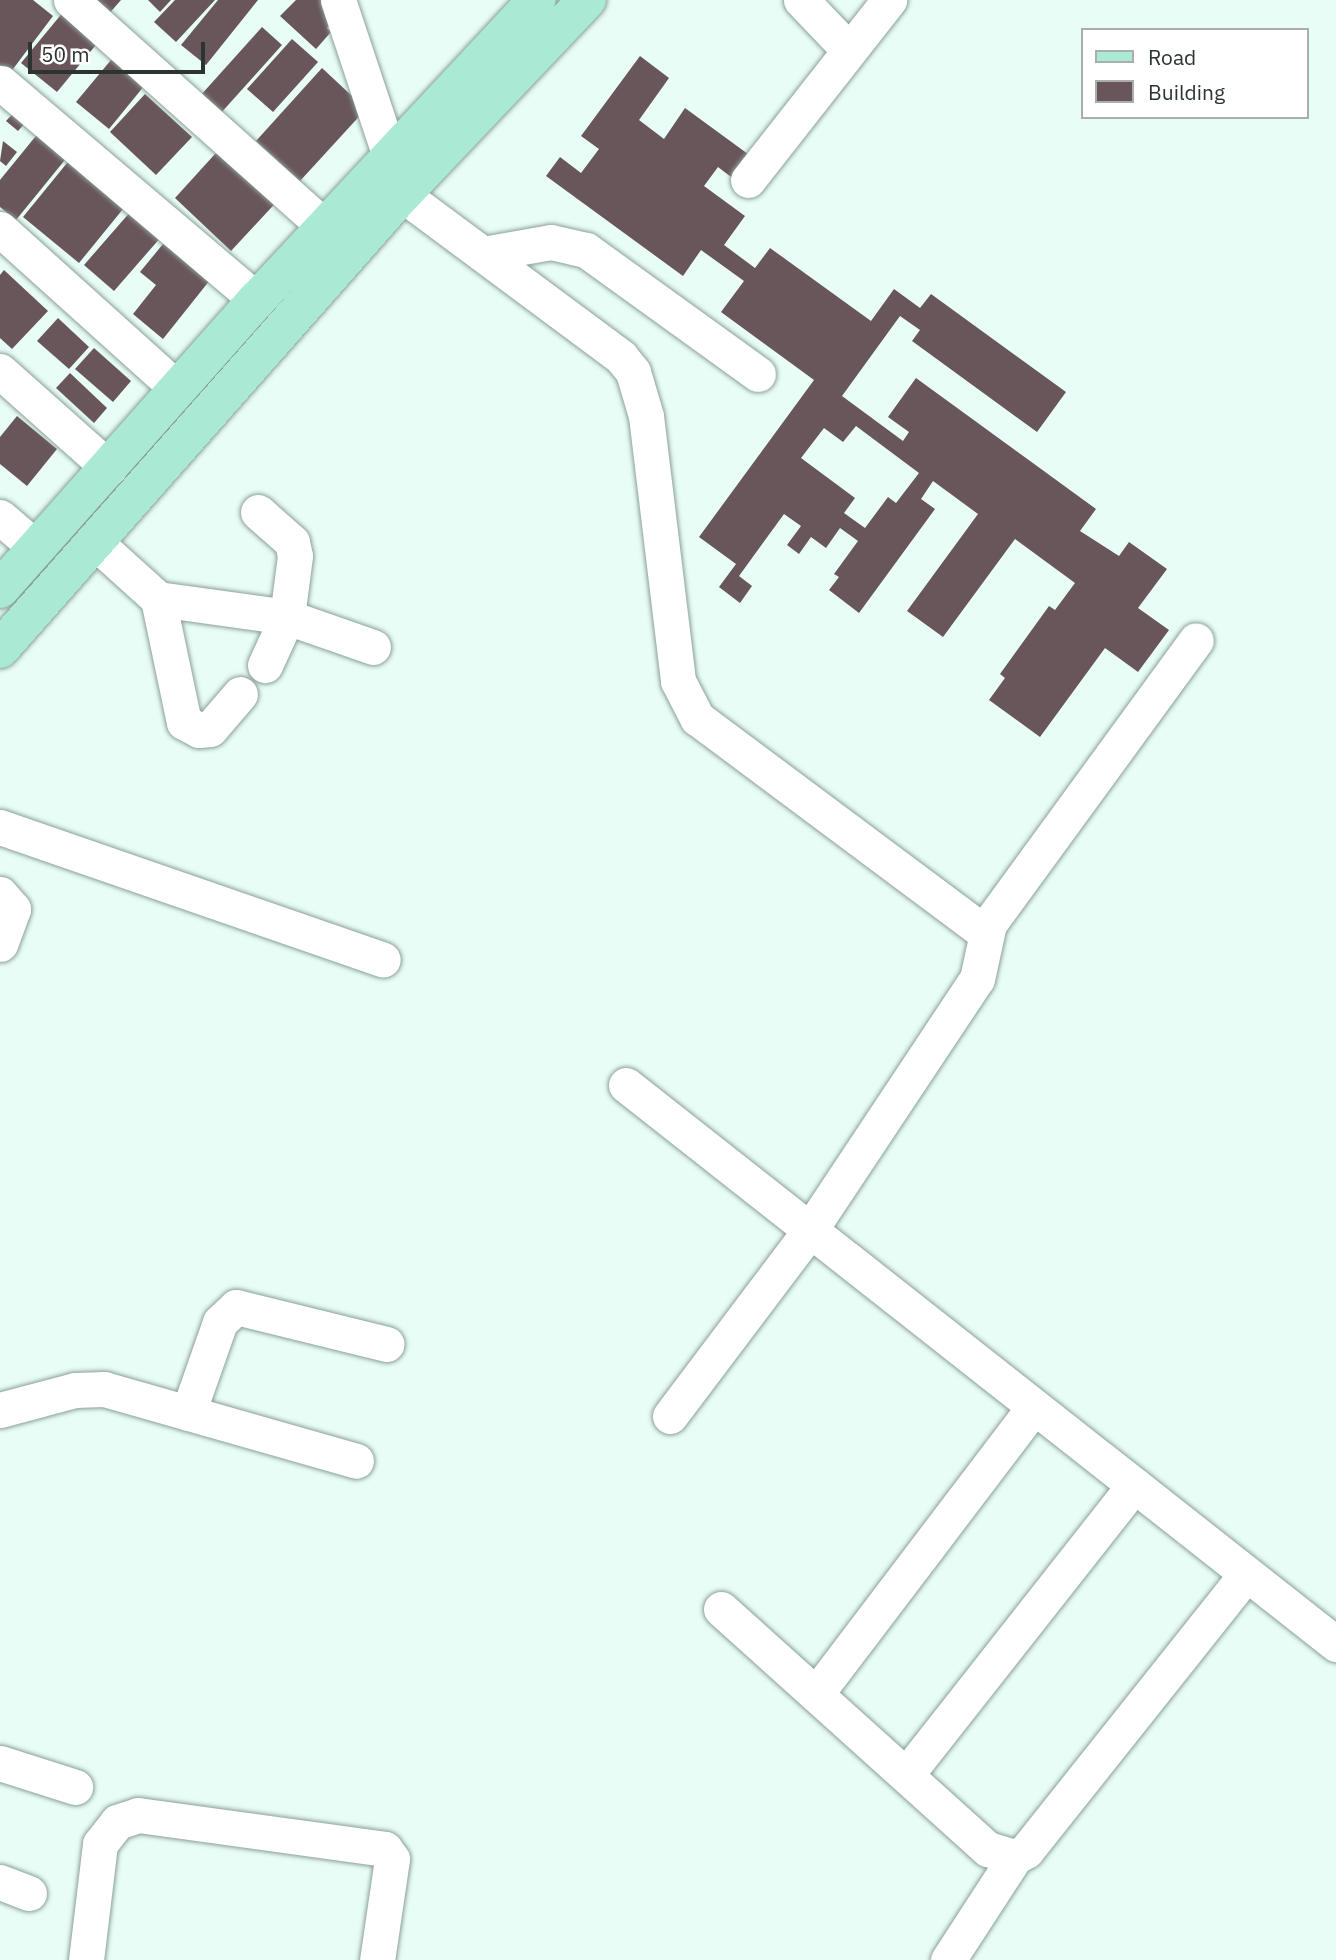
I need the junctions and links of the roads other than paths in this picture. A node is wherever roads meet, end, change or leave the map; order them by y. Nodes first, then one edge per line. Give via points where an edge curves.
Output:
1 (71, 0) edge
2 (338, 0) edge
3 (537, 0) edge
4 (587, 0) edge
5 (801, 0) edge
6 (889, 0) edge
7 (849, 50) junction
8 (1, 83) edge
9 (388, 160) junction
10 (748, 180) dead end
11 (403, 195) junction
12 (325, 227) junction
13 (0, 229) edge
14 (483, 254) junction
15 (257, 300) junction
16 (0, 371) edge
17 (758, 374) dead end
18 (178, 389) junction
19 (109, 468) junction
20 (258, 512) dead end
21 (0, 517) edge
22 (95, 542) junction
23 (36, 548) junction
24 (0, 589) edge
25 (158, 599) junction
26 (287, 617) junction
27 (1196, 640) dead end
28 (373, 647) dead end
29 (0, 649) edge
30 (265, 666) dead end
31 (240, 694) dead end
32 (0, 827) edge
33 (0, 894) edge
34 (984, 932) junction
35 (0, 944) edge
36 (383, 960) dead end
37 (626, 1085) dead end
38 (810, 1230) junction
39 (387, 1344) dead end
40 (1034, 1407) junction
41 (0, 1410) edge
42 (188, 1413) junction
43 (670, 1416) dead end
44 (356, 1461) dead end
45 (1134, 1485) junction
46 (1246, 1574) junction
47 (721, 1609) dead end
48 (1336, 1644) edge
49 (816, 1694) junction
50 (0, 1763) edge
51 (906, 1775) junction
52 (75, 1787) dead end
53 (1015, 1857) junction
54 (86, 1960) edge
55 (377, 1960) edge
56 (948, 1960) edge

1 - 12 street
2 - 9 street
3 - 9 main road
4 - 11 main road
5 - 7 street
6 - 7 street
7 - 10 street
8 - 15 street
9 - 11 street
9 - 12 main road
11 - 14 street
11 - 22 main road
12 - 15 main road
13 - 18 street
14 - 17 street via 551,242 586,250
14 - 34 street via 621,356 633,372 646,416 678,681 697,718
15 - 18 main road
16 - 19 street
18 - 19 main road
19 - 23 main road
20 - 26 street via 295,548
21 - 23 street
22 - 25 street
22 - 29 main road
23 - 24 main road
25 - 26 street
25 - 31 street via 184,722 199,730 210,729
26 - 28 street
26 - 30 street
27 - 34 street
32 - 36 street
33 - 35 street via 13,909
34 - 38 street via 977,979
37 - 38 street
38 - 40 street
38 - 43 street
39 - 42 street via 236,1307 220,1322
40 - 45 street
40 - 49 street
41 - 42 street via 89,1388
42 - 44 street
45 - 46 street
45 - 51 street
46 - 48 street
46 - 53 street via 1026,1851
47 - 49 street
49 - 51 street
50 - 52 street
51 - 53 street via 988,1849
53 - 56 street
54 - 55 street via 100,1844 117,1822 138,1815 385,1849 392,1859

